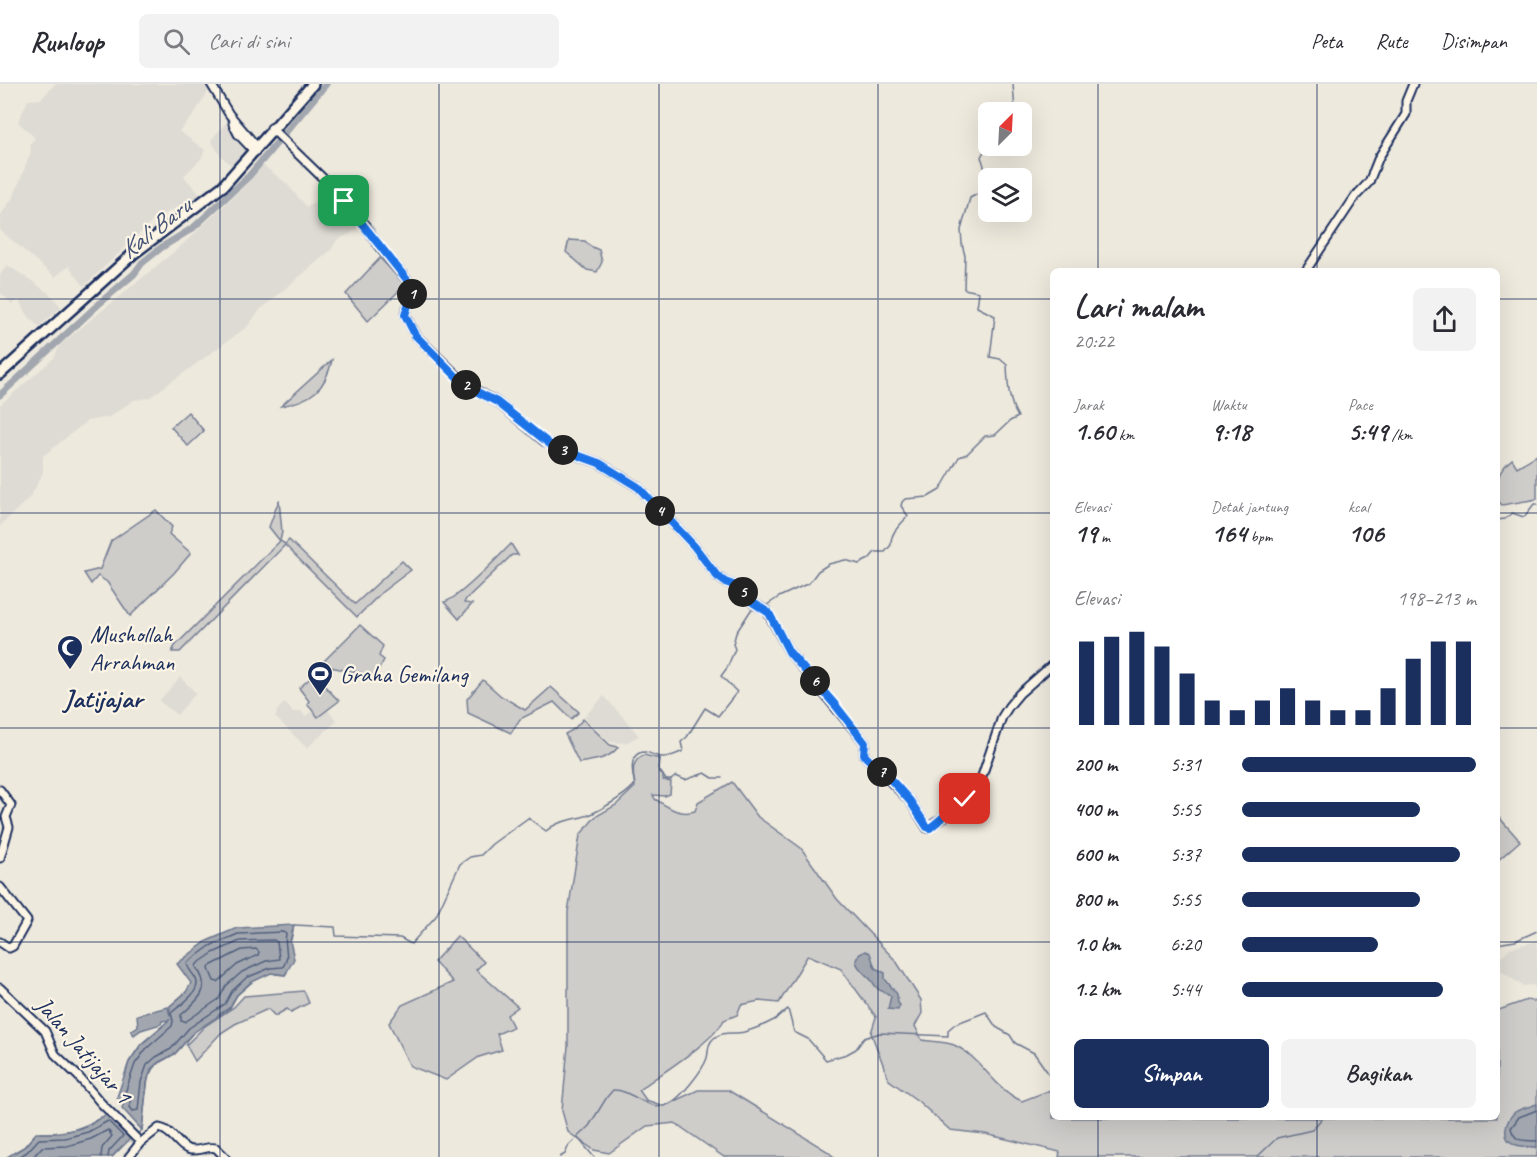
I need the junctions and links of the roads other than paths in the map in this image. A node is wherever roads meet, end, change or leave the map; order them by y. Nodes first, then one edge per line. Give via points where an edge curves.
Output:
1 (211, 84) edge
2 (310, 84) edge
3 (1413, 84) edge
4 (274, 130) junction
5 (255, 149) junction
6 (1308, 268) edge
7 (16, 357) junction
8 (0, 368) edge
9 (0, 374) edge
10 (1050, 667) edge
11 (0, 790) edge
12 (0, 858) edge
13 (0, 886) edge
14 (0, 942) edge
15 (0, 988) edge
16 (134, 1136) dead end
17 (129, 1157) edge
18 (225, 1157) edge

1 - 5 street via 236,131
2 - 4 highway
3 - 6 street via 1406,114 1379,157 1369,182
4 - 5 highway
4 - 10 street via 333,188 410,283 412,289 405,310 415,335 459,379 497,402 544,441 599,463 633,483 694,546 717,576 769,613 793,657 865,743 866,757 910,801 927,828 973,790 982,776 1002,717 1018,694
5 - 7 highway via 212,191 130,251
7 - 8 highway
7 - 9 highway
11 - 12 street via 11,805
13 - 14 street via 27,921 14,946 9,948
15 - 16 street, Jalan Jatijajar 1 via 45,1031 55,1054
17 - 18 street via 159,1128 191,1150 212,1147

